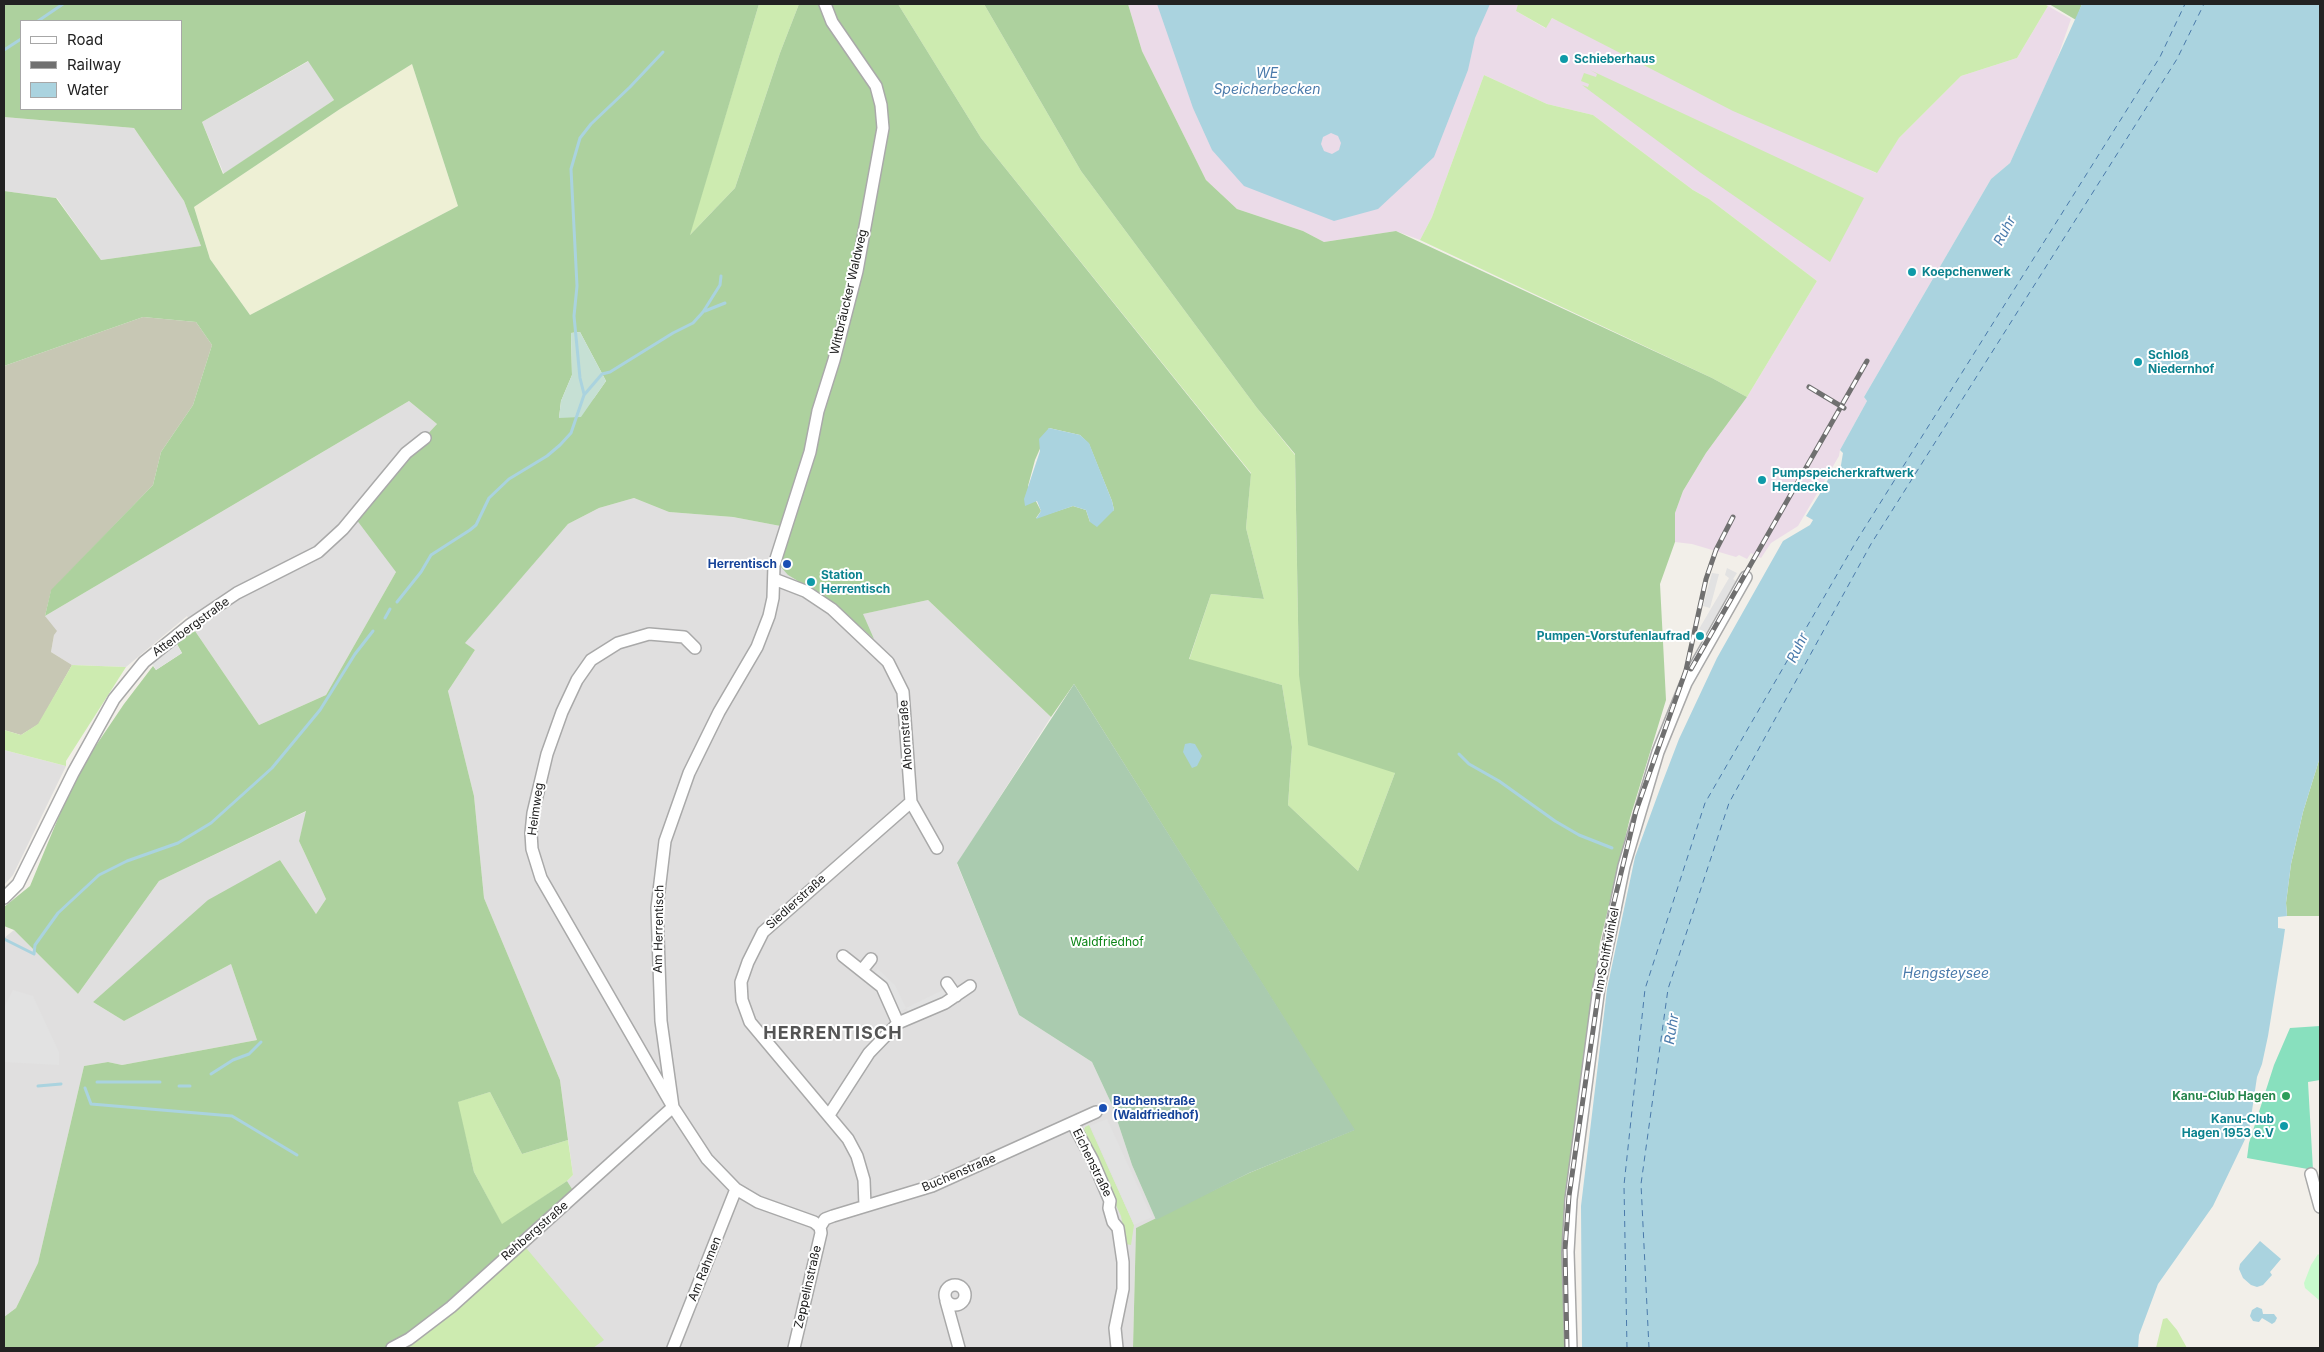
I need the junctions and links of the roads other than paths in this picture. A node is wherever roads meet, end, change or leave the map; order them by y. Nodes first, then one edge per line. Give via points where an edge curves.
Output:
1 (825, 4) edge
2 (425, 438) dead end
3 (1746, 577) dead end
4 (774, 579) junction
5 (695, 648) dead end
6 (911, 802) junction
7 (937, 848) dead end
8 (4, 898) edge
9 (844, 956) dead end
10 (871, 959) dead end
11 (862, 970) junction
12 (947, 983) dead end
13 (970, 986) dead end
14 (956, 996) junction
15 (898, 1023) junction
16 (673, 1107) junction
17 (1096, 1112) dead end
18 (829, 1115) junction
19 (1072, 1124) junction
20 (2312, 1174) dead end
21 (736, 1189) junction
22 (865, 1206) junction
23 (2320, 1207) edge
24 (820, 1227) junction
25 (946, 1301) dead end
26 (392, 1348) edge
27 (673, 1348) edge
28 (794, 1348) edge
29 (959, 1348) edge
30 (1117, 1348) edge
31 (1571, 1348) edge

1 - 4 street, Wittbräucker Waldweg via 838,30 876,86 883,128 857,271 818,411 810,452 776,559
2 - 8 street, Attenbergstraße via 406,453 343,529 318,552 238,593 191,624 144,662 114,699 18,884
3 - 31 street, Im Schiffwinkel via 1686,684 1658,752 1624,866 1599,988 1571,1199 1568,1252
4 - 6 street, Ahornstraße via 805,591 832,609 888,662 903,692
4 - 16 street, Am Herrentisch via 769,616 758,647 719,712 689,773 666,841 657,908 658,985
5 - 16 street, Heimweg via 684,638 649,634 618,643 591,660 577,680 547,754 531,833 541,878
6 - 7 street, Ahornstraße
6 - 18 street, Siedlerstraße via 764,932 741,982 742,1000 750,1022
9 - 11 street
10 - 11 street
11 - 15 street via 882,987
12 - 14 street
13 - 14 street
14 - 15 street via 934,1009
15 - 18 street via 868,1053
16 - 21 street, Am Herrentisch via 708,1159
16 - 26 street, Rehbergstraße via 451,1307
17 - 19 street, Buchenstraße
18 - 22 street, Siedlerstraße via 857,1156 864,1180
19 - 22 street, Buchenstraße via 932,1186
19 - 30 street, Eichenstraße via 1092,1159 1110,1201 1113,1222 1118,1228 1123,1280 1115,1328
20 - 23 street
21 - 24 street, Am Herrentisch via 758,1202
21 - 27 street, Am Rahmen
22 - 24 street, Buchenstraße via 825,1219
24 - 28 street, Zeppelinstraße
25 - 29 street

